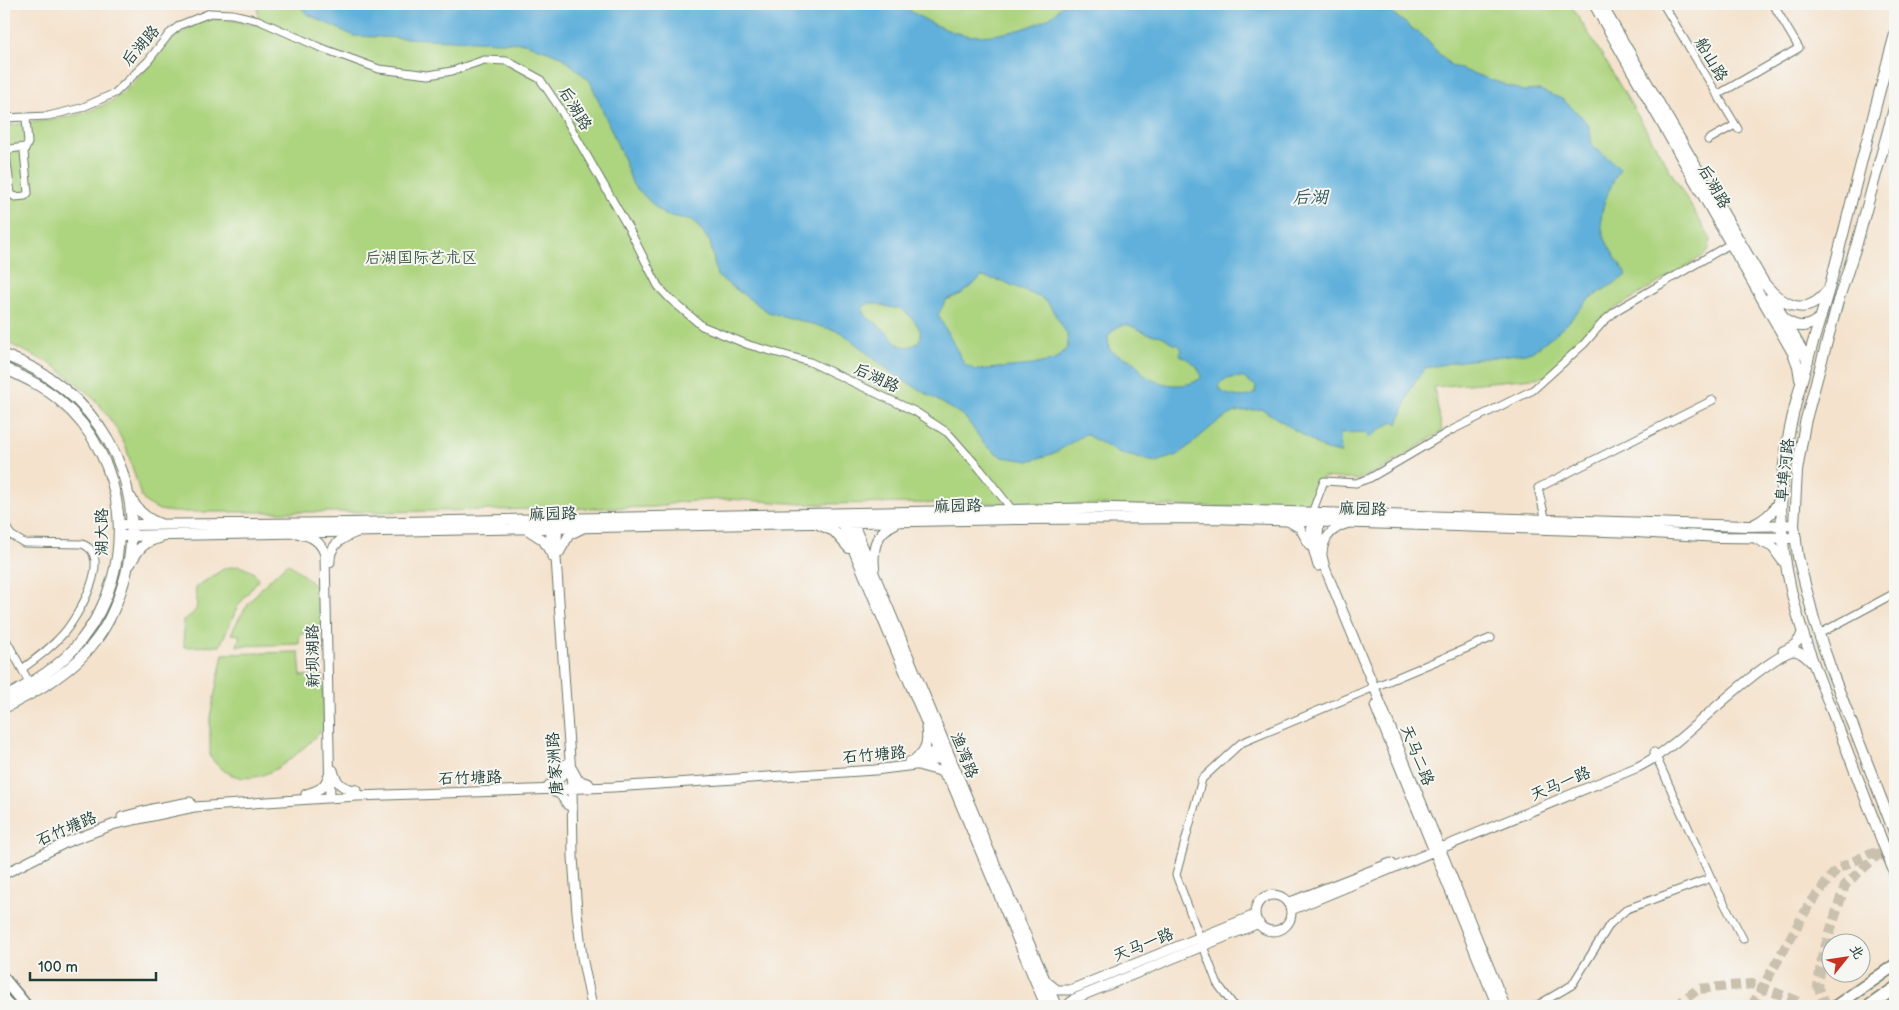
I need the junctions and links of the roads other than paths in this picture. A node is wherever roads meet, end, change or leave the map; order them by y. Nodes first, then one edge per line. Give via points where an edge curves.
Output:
1 (1594, 4) edge
2 (1601, 4) edge
3 (1663, 4) edge
4 (1774, 4) edge
5 (1895, 34) edge
6 (1717, 95) junction
7 (1895, 105) edge
8 (4, 118) edge
9 (26, 118) junction
10 (1708, 140) dead end
11 (27, 145) junction
12 (1730, 244) junction
13 (1760, 286) junction
14 (1829, 288) junction
15 (1838, 300) junction
16 (1820, 319) junction
17 (1784, 320) junction
18 (4, 355) edge
19 (1807, 358) junction
20 (4, 368) edge
21 (1800, 387) junction
22 (1813, 394) junction
23 (1713, 400) dead end
24 (126, 483) junction
25 (1782, 488) junction
26 (1014, 514) junction
27 (1315, 517) junction
28 (846, 518) junction
29 (1285, 520) junction
30 (1546, 520) junction
31 (902, 521) junction
32 (1351, 522) junction
33 (4, 524) edge
34 (554, 524) junction
35 (812, 524) junction
36 (1781, 525) junction
37 (1794, 525) junction
38 (1746, 526) junction
39 (586, 527) junction
40 (526, 528) junction
41 (169, 530) junction
42 (120, 531) junction
43 (131, 531) junction
44 (358, 532) junction
45 (295, 533) junction
46 (1751, 538) junction
47 (1782, 538) junction
48 (1796, 538) junction
49 (1318, 556) junction
50 (554, 558) junction
51 (862, 570) junction
52 (127, 571) junction
53 (1787, 571) junction
54 (877, 581) junction
55 (1895, 593) edge
56 (1802, 633) junction
57 (1819, 634) junction
58 (4, 636) edge
59 (1491, 638) dead end
60 (1814, 665) junction
61 (22, 669) junction
62 (30, 684) junction
63 (1371, 688) junction
64 (4, 698) edge
65 (4, 708) edge
66 (925, 720) junction
67 (943, 752) junction
68 (1655, 755) junction
69 (568, 763) junction
70 (910, 764) junction
71 (331, 769) junction
72 (589, 785) junction
73 (569, 786) junction
74 (549, 787) junction
75 (953, 787) junction
76 (357, 790) junction
77 (306, 794) junction
78 (332, 794) junction
79 (570, 804) junction
80 (1894, 830) edge
81 (1437, 848) junction
82 (4, 868) edge
83 (4, 874) edge
84 (1895, 874) edge
85 (1711, 878) junction
86 (1289, 907) junction
87 (1257, 919) junction
88 (1743, 939) dead end
89 (1201, 942) junction
90 (1895, 965) edge
91 (4, 978) edge
92 (1044, 979) junction
93 (1895, 988) edge
94 (4, 1000) edge
95 (9, 1006) edge
96 (26, 1006) edge
97 (588, 1006) edge
98 (592, 1006) edge
99 (1046, 1006) edge
100 (1056, 1006) edge
101 (1067, 1006) edge
102 (1234, 1006) edge
103 (1497, 1006) edge
104 (1505, 1006) edge
105 (1536, 1006) edge
106 (1836, 1006) edge
107 (1869, 1006) edge

1 - 12 main road, 后湖路
2 - 13 main road, 后湖路
3 - 6 street, 船山路
4 - 6 street via 1799,48
5 - 14 main road
6 - 10 street, 船山路 via 1736,127
7 - 15 main road, 阜埠河路
8 - 9 street, 后湖路
9 - 11 street
9 - 26 street, 后湖路 via 82,108 116,92 148,61 169,34 180,25 210,13 258,20 379,69 429,75 484,60 507,61 540,78 629,228 658,286 669,298 702,326 749,345 810,362 916,412 948,433
11 - 11 street via 10,149 7,153 11,194 15,197 28,193 24,152
12 - 13 main road, 后湖路
12 - 27 street via 1618,310 1533,390 1450,431 1370,478 1356,484 1324,481
13 - 14 main road, 后湖路 via 1796,307 1814,303
13 - 17 main road
13 - 21 main road, 后湖路 via 1798,366
14 - 16 main road
15 - 16 main road
15 - 22 main road, 阜埠河路
16 - 17 main road via 1802,327
16 - 19 main road
17 - 19 main road
18 - 24 main road via 47,375 75,398 102,429
19 - 21 main road
19 - 22 main road via 1813,377
20 - 42 main road, 湖大路 via 60,400 82,423 99,449 109,474
21 - 25 main road via 1786,440
22 - 37 main road, 阜埠河路 via 1800,448
23 - 30 street via 1538,488
24 - 41 main road via 138,511
24 - 43 main road
25 - 36 main road
25 - 38 main road via 1772,512
26 - 27 main road, 麻园路 via 1111,508
26 - 28 main road, 麻园路
26 - 29 main road, 麻园路
26 - 31 main road, 麻园路
27 - 29 main road, 麻园路
27 - 30 main road, 麻园路
27 - 32 main road, 麻园路
27 - 49 street via 1311,540
28 - 31 main road, 麻园路
28 - 34 main road, 麻园路
28 - 35 main road, 麻园路
28 - 51 main road, 渔湾路
28 - 54 main road, 渔湾路
29 - 49 street via 1300,528
30 - 38 main road, 麻园路
31 - 54 main road via 885,529 876,540 873,557
32 - 46 main road, 麻园路
32 - 49 street via 1330,533
33 - 61 street via 11,535 24,543 88,546 96,564 82,604 64,633
34 - 39 main road, 麻园路
34 - 40 main road, 麻园路
34 - 41 main road, 麻园路
34 - 50 street, 唐家洲路
35 - 39 main road, 麻园路
35 - 51 main road via 827,527 841,537
36 - 37 main road, 麻园路
36 - 38 main road, 麻园路
36 - 47 main road
37 - 48 main road, 阜埠河路
39 - 50 street via 569,535
40 - 44 main road, 麻园路
40 - 50 street via 543,540
41 - 43 main road, 麻园路
41 - 45 main road, 麻园路
41 - 52 main road via 142,546
42 - 43 main road, 麻园路
42 - 62 main road, 湖大路 via 112,582 94,622 65,657
43 - 52 main road
44 - 45 main road, 麻园路
44 - 71 street, 新坝湖路 via 335,544 330,557 333,640
45 - 71 street, 新坝湖路 via 314,539 322,546 325,555
46 - 47 main road, 麻园路
46 - 53 main road via 1773,547
47 - 48 main road, 麻园路
47 - 53 main road
48 - 57 main road, 阜埠河路 via 1808,601
49 - 63 street, 天马二路
50 - 69 street, 唐家洲路
51 - 66 main road, 渔湾路
52 - 65 main road via 122,589 98,638 72,668
53 - 56 main road
54 - 67 main road, 渔湾路
55 - 57 street
56 - 60 main road
56 - 68 street, 天马一路 via 1796,644 1767,660
57 - 80 main road, 阜埠河路
58 - 61 street
59 - 63 street
60 - 68 street, 天马一路 via 1795,651 1770,663 1680,739
60 - 84 main road
61 - 62 street
62 - 64 main road, 湖大路
63 - 81 street, 天马二路
63 - 89 street via 1240,743 1202,779 1176,875
66 - 67 main road, 渔湾路
66 - 70 street via 926,745
67 - 70 street, 石竹塘路
67 - 75 main road, 渔湾路
67 - 92 main road, 渔湾路
68 - 81 street, 天马一路 via 1638,767
68 - 85 street
69 - 72 street via 578,780
69 - 73 street, 唐家洲路
69 - 74 street via 563,775
70 - 72 street, 石竹塘路
70 - 75 street via 940,771
71 - 76 street via 341,786
71 - 77 street via 325,784
71 - 78 street, 新坝湖路
72 - 73 street, 石竹塘路
72 - 79 street
73 - 74 street, 石竹塘路
73 - 79 street, 唐家洲路
74 - 76 street, 石竹塘路
74 - 78 street, 石竹塘路
74 - 79 street
75 - 99 main road, 渔湾路
76 - 78 street, 石竹塘路
77 - 78 street, 石竹塘路
77 - 82 street, 石竹塘路 via 197,801 135,813 66,836
78 - 83 street, 石竹塘路 via 194,808 115,824 43,853
79 - 97 street, 唐家洲路 via 572,915
79 - 98 street, 唐家洲路 via 577,912
81 - 86 street, 天马一路
81 - 103 street
81 - 104 street, 天马二路
85 - 88 street
85 - 105 street via 1627,909 1610,924 1572,985
86 - 87 street via 1278,896 1267,896 1258,904
86 - 87 street via 1290,920 1282,929 1265,929
87 - 89 street, 天马一路
89 - 92 street, 天马一路 via 1070,990 1057,990
89 - 101 street, 天马一路 via 1074,999
89 - 102 street via 1218,983
90 - 106 main road
91 - 96 main road
92 - 100 main road, 渔湾路
93 - 107 main road
94 - 95 main road

